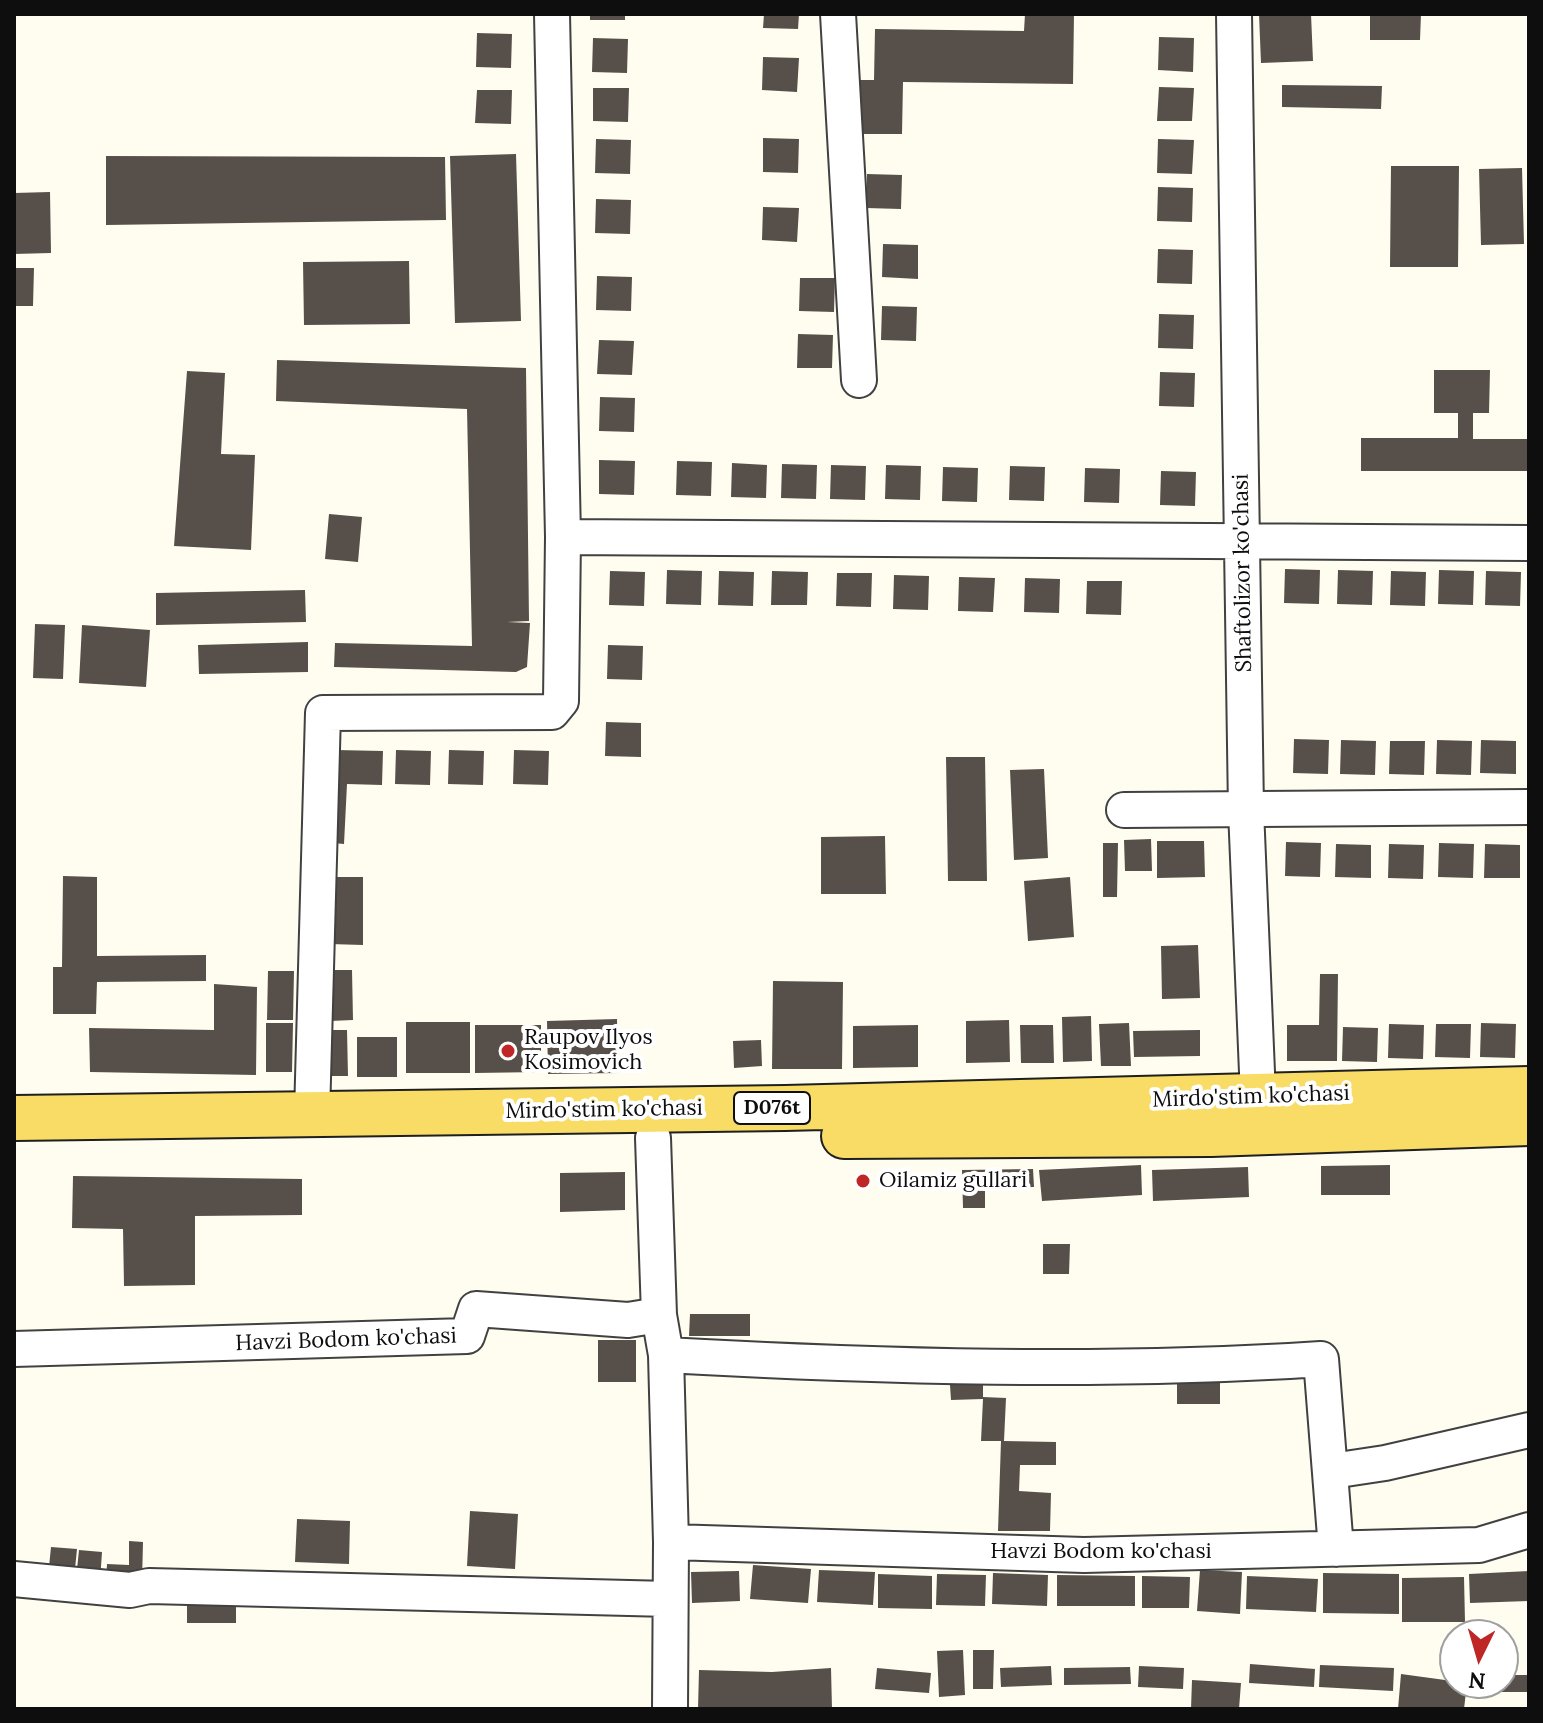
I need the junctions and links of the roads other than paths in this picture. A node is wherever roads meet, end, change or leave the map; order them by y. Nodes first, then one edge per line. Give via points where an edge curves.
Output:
1 (552, 14) edge
2 (838, 14) edge
3 (1234, 14) edge
4 (859, 380) dead end
5 (563, 537) junction
6 (1243, 541) junction
7 (1529, 543) edge
8 (1529, 807) edge
9 (1124, 810) dead end
10 (1246, 810) junction
11 (1529, 1089) edge
12 (312, 1115) junction
13 (1258, 1115) junction
14 (14, 1118) edge
15 (1529, 1123) edge
16 (653, 1138) junction
17 (14, 1148) edge
18 (659, 1315) junction
19 (14, 1349) edge
20 (666, 1355) junction
21 (1529, 1430) edge
22 (1332, 1471) junction
23 (1529, 1530) edge
24 (671, 1542) junction
25 (1336, 1549) junction
26 (14, 1579) edge
27 (669, 1599) junction
28 (670, 1709) edge

1 - 5 street
2 - 4 street
3 - 6 street, Shaftolizor ko'chasi
5 - 6 street
5 - 12 street via 563,683 561,701 552,712 323,713
6 - 7 street
6 - 10 street, Shaftolizor ko'chasi
8 - 10 street
9 - 10 street
10 - 13 street, Shaftolizor ko'chasi
11 - 13 main road, Mirdo'stim ko'chasi / D076t
12 - 13 main road, Mirdo'stim ko'chasi / D076t
12 - 14 main road, Mirdo'stim ko'chasi / D076t
13 - 15 main road, Mirdo'stim ko'chasi / D076t
13 - 16 main road, Mirdo'stim ko'chasi / D076t
16 - 17 main road, Mirdo'stim ko'chasi / D076t
16 - 18 street
18 - 19 street, Havzi Bodom ko'chasi via 628,1320 476,1309 467,1336
18 - 20 street
20 - 22 street via 857,1366 1202,1367 1321,1359
20 - 24 street
21 - 22 street
22 - 25 street
23 - 25 street, Havzi Bodom ko'chasi via 1479,1545
24 - 25 street, Havzi Bodom ko'chasi via 1084,1555
24 - 27 street
26 - 27 street via 130,1590 149,1586
27 - 28 street

